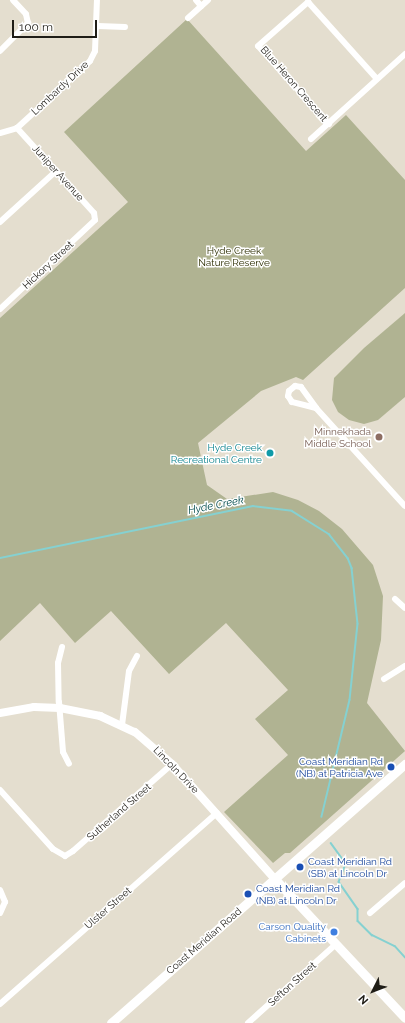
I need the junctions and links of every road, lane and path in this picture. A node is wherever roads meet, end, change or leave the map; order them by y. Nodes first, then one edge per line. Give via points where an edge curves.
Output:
1 (13, 0) edge
2 (97, 0) edge
3 (196, 0) edge
4 (208, 0) edge
5 (201, 6) junction
6 (188, 18) dead end
7 (98, 26) junction
8 (125, 27) dead end
9 (0, 51) edge
10 (405, 54) edge
11 (377, 80) junction
12 (329, 124) junction
13 (18, 128) junction
14 (0, 133) edge
15 (311, 139) dead end
16 (56, 171) junction
17 (95, 220) joint
18 (0, 222) edge
19 (0, 309) edge
20 (316, 408) junction
21 (405, 506) edge
22 (394, 599) dead end
23 (405, 608) edge
24 (62, 647) dead end
25 (137, 656) dead end
26 (405, 666) edge
27 (384, 679) dead end
28 (60, 708) junction
29 (1, 711) edge
30 (122, 725) junction
31 (69, 764) dead end
32 (172, 764) junction
33 (405, 764) edge
34 (0, 790) edge
35 (217, 813) junction
36 (275, 879) junction
37 (405, 883) edge
38 (0, 890) edge
39 (370, 913) dead end
40 (0, 914) edge
41 (336, 944) junction
42 (0, 1004) edge
43 (405, 1018) edge
44 (112, 1023) edge
45 (248, 1023) edge

1 - 9 street via 26,14 28,23
2 - 7 street, Lombardy Drive
3 - 5 street
4 - 5 street
5 - 6 street
7 - 8 street
7 - 13 street, Lombardy Drive via 95,51 90,61
10 - 11 street
11 - 12 street
11 - 12 street, Blue Heron Crescent via 308,2 258,46
12 - 15 street
13 - 14 street, Lombardy Drive
13 - 16 street, Juniper Avenue
16 - 17 street, Juniper Avenue via 94,213
16 - 18 street
17 - 19 street, Hickory Street
20 - 20 street via 300,387 295,386 289,391 288,396 292,402
20 - 21 street
22 - 23 street
24 - 28 street via 58,663
25 - 30 street via 129,671
26 - 27 street
28 - 29 street, Lincoln Drive via 34,707
28 - 30 street, Lincoln Drive via 95,714
28 - 31 street via 63,752
30 - 32 street, Lincoln Drive via 150,743
32 - 34 street, Sutherland Street via 74,851 63,856 53,849
32 - 35 street, Lincoln Drive
33 - 36 main road, Coast Meridian Road
35 - 36 street, Lincoln Drive
35 - 42 street, Ulster Street
36 - 41 main road
36 - 44 main road, Coast Meridian Road
37 - 39 street
38 - 40 street via 5,905
41 - 43 main road
41 - 45 street, Sefton Street

